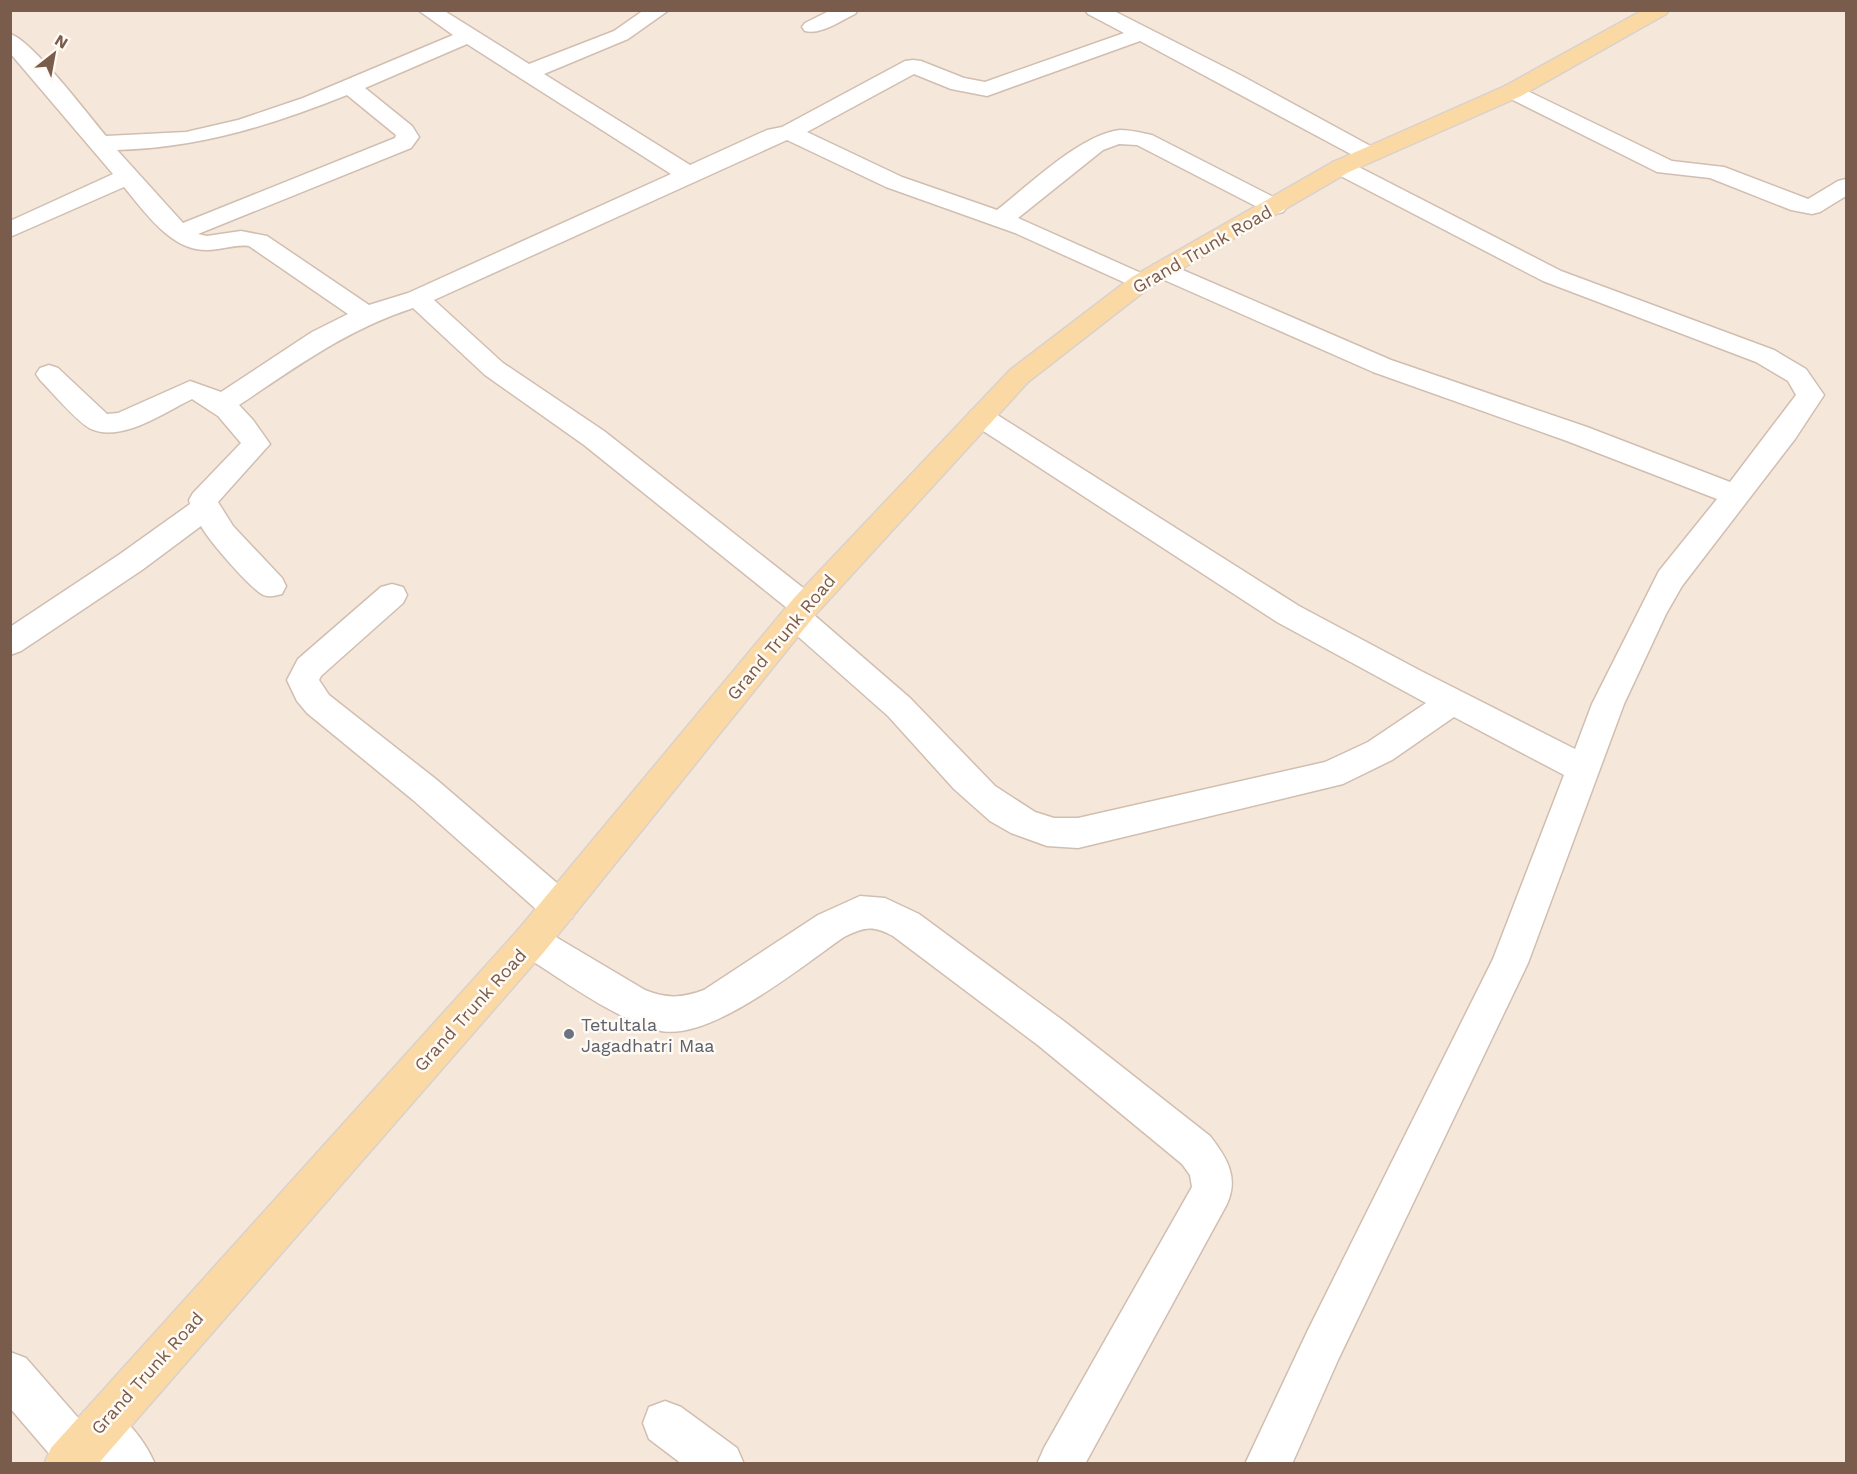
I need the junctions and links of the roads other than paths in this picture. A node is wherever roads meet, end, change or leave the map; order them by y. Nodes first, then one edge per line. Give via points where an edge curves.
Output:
1 (428, 10) edge
2 (659, 10) edge
3 (1095, 10) edge
4 (1659, 10) edge
5 (842, 13) edge
6 (813, 19) edge
7 (1141, 33) junction
8 (467, 36) junction
9 (10, 40) edge
10 (526, 73) junction
11 (348, 85) junction
12 (1513, 91) junction
13 (788, 133) junction
14 (100, 143) junction
15 (1354, 161) junction
16 (688, 174) junction
17 (127, 177) junction
18 (1846, 186) edge
19 (1275, 207) junction
20 (1000, 220) junction
21 (10, 230) edge
22 (180, 233) junction
23 (1152, 276) junction
24 (417, 298) junction
25 (366, 315) junction
26 (49, 374) dead end
27 (221, 405) junction
28 (981, 417) junction
29 (1735, 495) junction
30 (205, 508) junction
31 (271, 585) dead end
32 (392, 595) dead end
33 (800, 611) junction
34 (10, 643) edge
35 (1452, 702) junction
36 (1584, 769) junction
37 (559, 907) junction
38 (531, 941) junction
39 (10, 1374) edge
40 (665, 1423) dead end
41 (82, 1447) edge
42 (132, 1464) edge
43 (721, 1464) edge
44 (1060, 1464) edge
45 (1268, 1464) edge

1 - 8 street
2 - 10 street via 621,35
3 - 7 street
4 - 12 main road, Grand Trunk Road
5 - 6 street
7 - 13 street via 987,90 913,66
7 - 15 street
8 - 10 street
8 - 11 street
9 - 14 street
10 - 16 street
11 - 14 street via 214,133 139,143
11 - 22 street via 404,131 408,137 403,144
12 - 15 main road, Grand Trunk Road
12 - 18 street via 1676,170 1716,172 1812,207
13 - 16 street via 775,135
13 - 20 street via 894,182
14 - 17 street
15 - 19 main road, Grand Trunk Road
15 - 29 street via 1552,276 1765,356 1797,375 1810,395
16 - 24 street
17 - 21 street
17 - 22 street
19 - 20 street via 1144,140 1126,135 1110,137 1095,145
19 - 23 main road, Grand Trunk Road
20 - 23 street
22 - 25 street via 191,241 204,243 250,237
23 - 28 main road, Grand Trunk Road via 1019,376
23 - 29 street via 1382,366 1577,434
24 - 25 street
24 - 33 street via 494,369 594,438
25 - 27 street via 321,338
26 - 27 street via 99,422 108,425 190,390 200,391
27 - 30 street via 256,444 203,500
28 - 33 main road, Grand Trunk Road
28 - 35 street via 1288,614
29 - 36 street via 1670,579 1608,704
30 - 31 street via 216,526
30 - 34 street
32 - 37 street via 309,668 303,680 308,692
33 - 35 street via 936,744 961,777 1018,820 1048,832 1078,832 1331,774 1380,751
33 - 37 main road, Grand Trunk Road
35 - 36 street
36 - 45 street via 1510,963
37 - 38 main road, Grand Trunk Road
38 - 41 main road, Grand Trunk Road
38 - 44 street via 632,1002 659,1014 684,1014 716,1003 831,926 860,912 885,914 990,987 1196,1150 1209,1167 1213,1190
39 - 41 street
40 - 43 street
41 - 42 street

